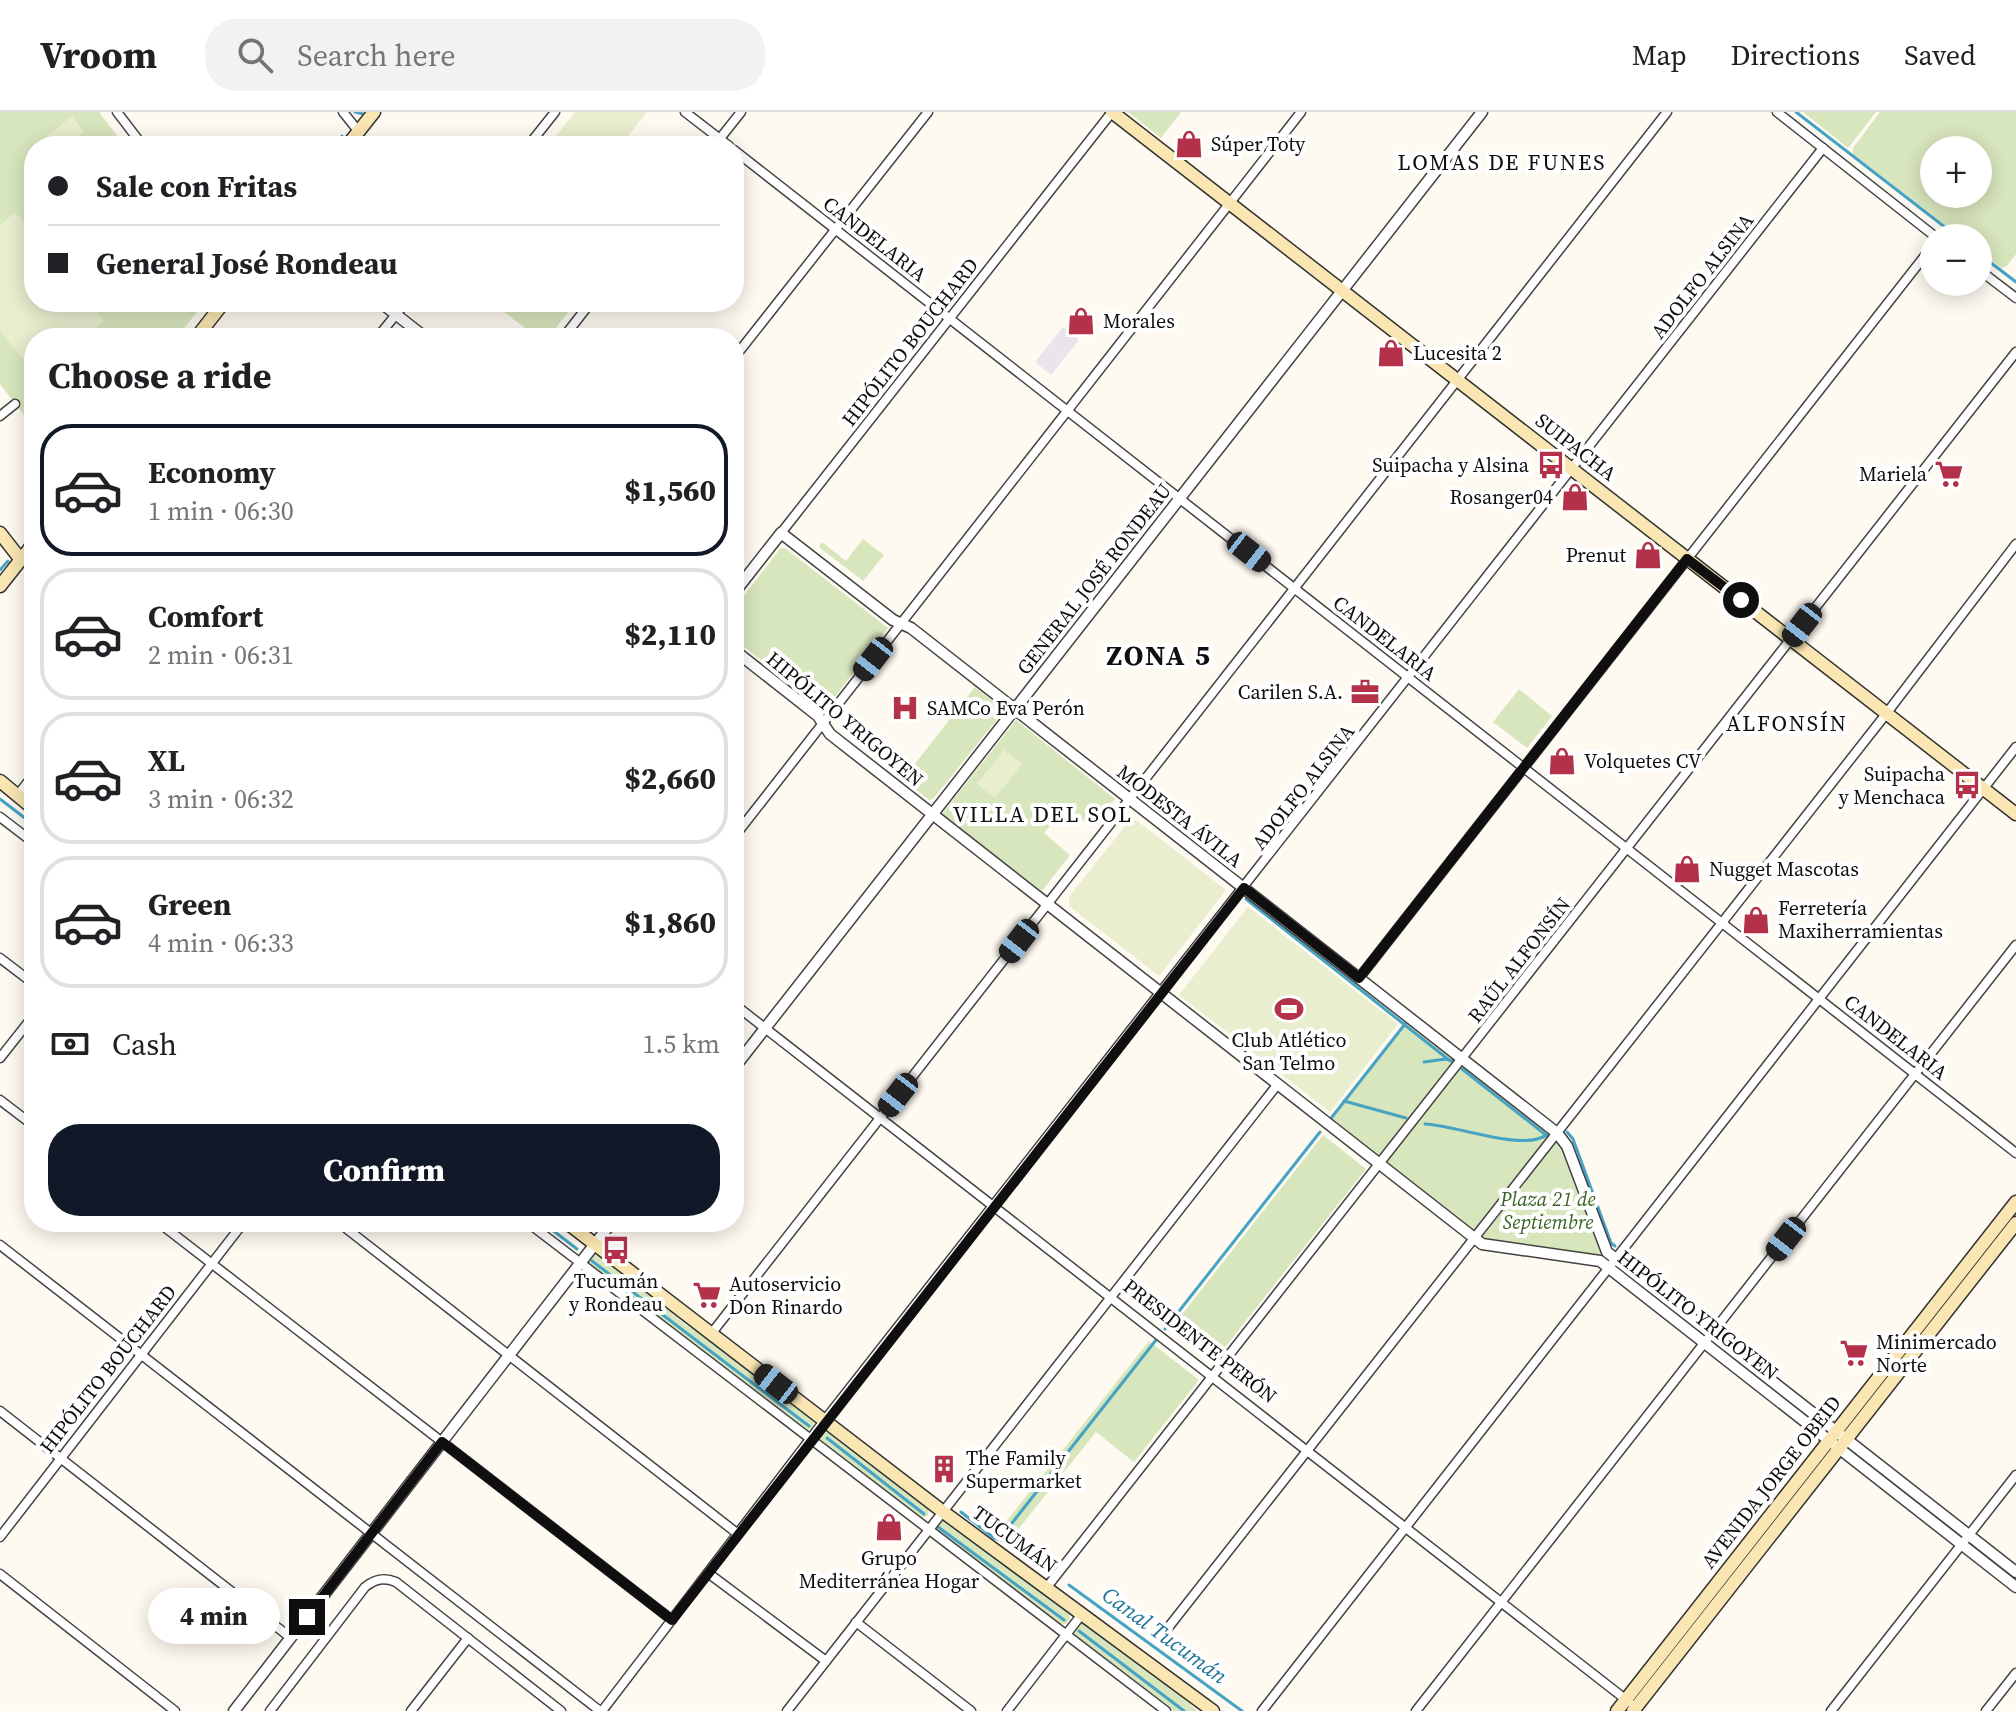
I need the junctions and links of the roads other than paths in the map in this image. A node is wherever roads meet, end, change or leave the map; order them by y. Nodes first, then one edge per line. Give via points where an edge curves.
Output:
1 (117, 112) edge
2 (343, 112) edge
3 (374, 112) edge
4 (555, 112) edge
5 (685, 112) edge
6 (741, 112) edge
7 (928, 112) edge
8 (1112, 112) edge
9 (1301, 112) edge
10 (1482, 112) edge
11 (1667, 112) edge
12 (1777, 112) edge
13 (359, 132) junction
14 (135, 136) edge
15 (356, 136) edge
16 (536, 136) edge
17 (711, 136) edge
18 (722, 136) edge
19 (1823, 148) junction
20 (744, 158) edge
21 (1230, 203) junction
22 (1920, 225) edge
23 (836, 229) junction
24 (1920, 262) edge
25 (1992, 280) edge
26 (1342, 291) junction
27 (2016, 298) edge
28 (216, 312) edge
29 (392, 312) edge
30 (398, 312) edge
31 (583, 312) edge
32 (396, 315) junction
33 (951, 319) junction
34 (204, 328) edge
35 (385, 328) edge
36 (413, 328) edge
37 (571, 328) edge
38 (744, 345) edge
39 (2016, 352) edge
40 (1457, 380) junction
41 (15, 404) dead end
42 (1068, 410) junction
43 (0, 416) edge
44 (1572, 469) junction
45 (1180, 498) junction
46 (0, 533) edge
47 (781, 533) junction
48 (2016, 544) edge
49 (24, 556) edge
50 (1687, 559) junction
51 (21, 560) junction
52 (744, 573) edge
53 (0, 586) edge
54 (1295, 587) junction
55 (901, 624) junction
56 (1791, 639) junction
57 (744, 658) edge
58 (1409, 677) junction
59 (1015, 710) junction
60 (1886, 714) junction
61 (823, 723) junction
62 (2016, 747) edge
63 (1525, 766) junction
64 (0, 781) edge
65 (24, 787) edge
66 (1983, 789) junction
67 (17, 796) junction
68 (1129, 799) junction
69 (24, 801) edge
70 (2016, 814) edge
71 (932, 816) junction
72 (0, 817) edge
73 (744, 824) edge
74 (24, 835) edge
75 (1628, 847) junction
76 (1244, 888) junction
77 (1047, 905) junction
78 (1723, 922) junction
79 (2016, 945) edge
80 (0, 958) edge
81 (24, 976) edge
82 (1359, 978) junction
83 (1161, 995) junction
84 (1819, 997) junction
85 (744, 1012) edge
86 (24, 1028) edge
87 (765, 1029) junction
88 (744, 1055) edge
89 (0, 1058) edge
90 (1462, 1059) junction
91 (1916, 1073) junction
92 (1277, 1085) junction
93 (0, 1100) edge
94 (24, 1118) edge
95 (880, 1118) junction
96 (1557, 1133) junction
97 (2016, 1153) edge
98 (1379, 1164) junction
99 (2016, 1202) edge
100 (994, 1206) junction
101 (2016, 1223) edge
102 (171, 1232) edge
103 (236, 1232) edge
104 (351, 1232) edge
105 (540, 1232) edge
106 (579, 1232) edge
107 (604, 1232) edge
108 (1475, 1238) junction
109 (595, 1244) junction
110 (0, 1245) edge
111 (580, 1263) junction
112 (1611, 1263) junction
113 (212, 1264) junction
114 (1110, 1297) junction
115 (711, 1334) junction
116 (1708, 1338) junction
117 (141, 1355) junction
118 (509, 1355) junction
119 (1212, 1377) junction
120 (0, 1411) edge
121 (824, 1421) junction
122 (810, 1440) junction
123 (1838, 1440) junction
124 (442, 1442) junction
125 (1308, 1451) junction
126 (61, 1459) junction
127 (2016, 1475) edge
128 (942, 1511) junction
129 (1405, 1527) junction
130 (929, 1529) junction
131 (372, 1533) junction
132 (738, 1534) junction
133 (1969, 1535) junction
134 (0, 1537) edge
135 (1961, 1545) junction
136 (2016, 1572) edge
137 (708, 1573) junction
138 (0, 1574) edge
139 (1047, 1587) junction
140 (2016, 1587) edge
141 (1501, 1602) junction
142 (1082, 1614) junction
143 (672, 1620) junction
144 (856, 1622) junction
145 (1067, 1634) junction
146 (291, 1638) junction
147 (468, 1638) junction
148 (1160, 1638) dead end
149 (826, 1661) junction
150 (2016, 1673) edge
151 (1634, 1707) edge
152 (558, 1710) edge
153 (175, 1711) edge
154 (234, 1711) edge
155 (270, 1711) edge
156 (411, 1711) edge
157 (601, 1711) edge
158 (787, 1711) edge
159 (971, 1711) edge
160 (1007, 1711) edge
161 (1166, 1711) edge
162 (1213, 1711) edge
163 (1262, 1711) edge
164 (1416, 1711) edge
165 (1617, 1711) edge
166 (1831, 1711) edge
167 (1986, 1711) edge

1 - 14 street
2 - 13 street
3 - 13 main road
4 - 16 street
5 - 17 street
6 - 18 street
7 - 23 street
8 - 21 main road, SUIPACHA
8 - 33 street, HIPÓLITO BOUCHARD
9 - 21 street
10 - 26 street, GENERAL JOSÉ RONDEAU
11 - 40 street
12 - 19 street
13 - 15 main road
19 - 22 street
19 - 44 street, ADOLFO ALSINA
20 - 23 street, CANDELARIA
21 - 26 main road, SUIPACHA
21 - 42 street
23 - 33 street, CANDELARIA
23 - 38 street
24 - 50 street
25 - 27 street
26 - 40 main road, SUIPACHA
26 - 45 street, GENERAL JOSÉ RONDEAU
28 - 34 main road
29 - 32 street
30 - 32 street
31 - 37 street
32 - 35 street
32 - 36 street
33 - 42 street, CANDELARIA
33 - 47 street, HIPÓLITO BOUCHARD
39 - 56 street, RAÚL ALFONSÍN
40 - 44 main road, SUIPACHA
40 - 54 street
41 - 43 street
42 - 45 street, CANDELARIA
42 - 55 street
44 - 50 main road, SUIPACHA
44 - 58 street, ADOLFO ALSINA
45 - 54 street, CANDELARIA
45 - 59 street, GENERAL JOSÉ RONDEAU
46 - 51 main road
47 - 52 street, HIPÓLITO BOUCHARD
47 - 55 street, MODESTA ÁVILA
48 - 60 street
49 - 51 main road
50 - 56 main road, SUIPACHA
50 - 63 street
51 - 53 main road
54 - 58 street, CANDELARIA
54 - 68 street
55 - 59 street, MODESTA ÁVILA
55 - 61 street
56 - 60 main road, SUIPACHA
56 - 75 street, RAÚL ALFONSÍN
57 - 61 street, HIPÓLITO YRIGOYEN
58 - 63 street, CANDELARIA
58 - 76 street, ADOLFO ALSINA
59 - 68 street, MODESTA ÁVILA
59 - 71 street, GENERAL JOSÉ RONDEAU
60 - 66 main road, SUIPACHA
60 - 78 street
61 - 71 street, HIPÓLITO YRIGOYEN
61 - 73 street
62 - 66 street
63 - 75 street, CANDELARIA
63 - 82 street
64 - 67 main road
65 - 67 street
66 - 70 main road, SUIPACHA
66 - 84 street
67 - 69 main road
68 - 76 street, MODESTA ÁVILA
68 - 77 street
71 - 77 street, HIPÓLITO YRIGOYEN
71 - 87 street, GENERAL JOSÉ RONDEAU
72 - 74 street
75 - 78 street, CANDELARIA
75 - 90 street, RAÚL ALFONSÍN
76 - 82 street, MODESTA ÁVILA
76 - 83 street, ADOLFO ALSINA
77 - 83 street, HIPÓLITO YRIGOYEN
77 - 95 street
78 - 84 street, CANDELARIA
78 - 96 street
79 - 91 street
80 - 81 street
82 - 90 street, MODESTA ÁVILA
83 - 92 street, HIPÓLITO YRIGOYEN
83 - 100 street, ADOLFO ALSINA
84 - 91 street, CANDELARIA
84 - 112 street
85 - 87 street, PRESIDENTE PERÓN
86 - 89 street
87 - 88 street, GENERAL JOSÉ RONDEAU
87 - 95 street, PRESIDENTE PERÓN
90 - 96 street, MODESTA ÁVILA
90 - 98 street, RAÚL ALFONSÍN
91 - 97 street, CANDELARIA
91 - 116 street
92 - 98 street, HIPÓLITO YRIGOYEN
92 - 114 street
93 - 94 street
95 - 100 street, PRESIDENTE PERÓN
95 - 115 street
96 - 108 street
96 - 112 street, MODESTA ÁVILA via 1567,1146
98 - 108 street, HIPÓLITO YRIGOYEN
98 - 119 street, RAÚL ALFONSÍN
99 - 123 main road, AVENIDA JORGE OBEID
100 - 114 street, PRESIDENTE PERÓN
100 - 121 street, ADOLFO ALSINA
101 - 123 main road, AVENIDA JORGE OBEID
102 - 113 street
103 - 113 street, HIPÓLITO BOUCHARD
104 - 118 street
105 - 111 street
106 - 109 main road, TUCUMÁN
107 - 109 street
108 - 112 street, HIPÓLITO YRIGOYEN via 1496,1248
108 - 125 street
109 - 111 street
109 - 115 main road, TUCUMÁN
110 - 117 street
111 - 118 street
111 - 122 street
112 - 116 street, HIPÓLITO YRIGOYEN
112 - 129 street
113 - 117 street, HIPÓLITO BOUCHARD
113 - 124 street
114 - 119 street, PRESIDENTE PERÓN
114 - 128 street
115 - 121 main road, TUCUMÁN
116 - 123 street, HIPÓLITO YRIGOYEN
116 - 141 street
117 - 126 street, HIPÓLITO BOUCHARD
117 - 131 street
118 - 124 street
118 - 132 street
119 - 125 street, PRESIDENTE PERÓN
119 - 139 street, RAÚL ALFONSÍN
120 - 126 street
121 - 122 street, ADOLFO ALSINA
121 - 128 main road, TUCUMÁN
122 - 130 street
122 - 132 street, ADOLFO ALSINA
123 - 133 street, HIPÓLITO YRIGOYEN
123 - 135 street, HIPÓLITO YRIGOYEN
123 - 151 main road, AVENIDA JORGE OBEID
124 - 131 street
124 - 143 street
125 - 129 street, PRESIDENTE PERÓN
125 - 148 street
126 - 134 street, HIPÓLITO BOUCHARD
126 - 146 street
127 - 133 street
128 - 130 street
128 - 139 main road, TUCUMÁN
129 - 141 street, PRESIDENTE PERÓN
129 - 163 street
130 - 144 street
130 - 145 street
131 - 146 street
131 - 157 street
132 - 137 street, ADOLFO ALSINA
133 - 135 street
133 - 136 street, HIPÓLITO YRIGOYEN
135 - 140 street, HIPÓLITO YRIGOYEN
135 - 166 street
137 - 143 street, ADOLFO ALSINA
137 - 149 street
138 - 153 street
139 - 142 main road, TUCUMÁN
141 - 151 street, PRESIDENTE PERÓN
141 - 164 street
142 - 145 street
142 - 162 main road, TUCUMÁN
143 - 157 street, ADOLFO ALSINA
144 - 149 street
144 - 159 street
145 - 160 street
145 - 161 street
146 - 154 street
147 - 152 street
147 - 155 street via 396,1582 374,1580
147 - 156 street
149 - 158 street
150 - 167 street
151 - 165 main road, AVENIDA JORGE OBEID

